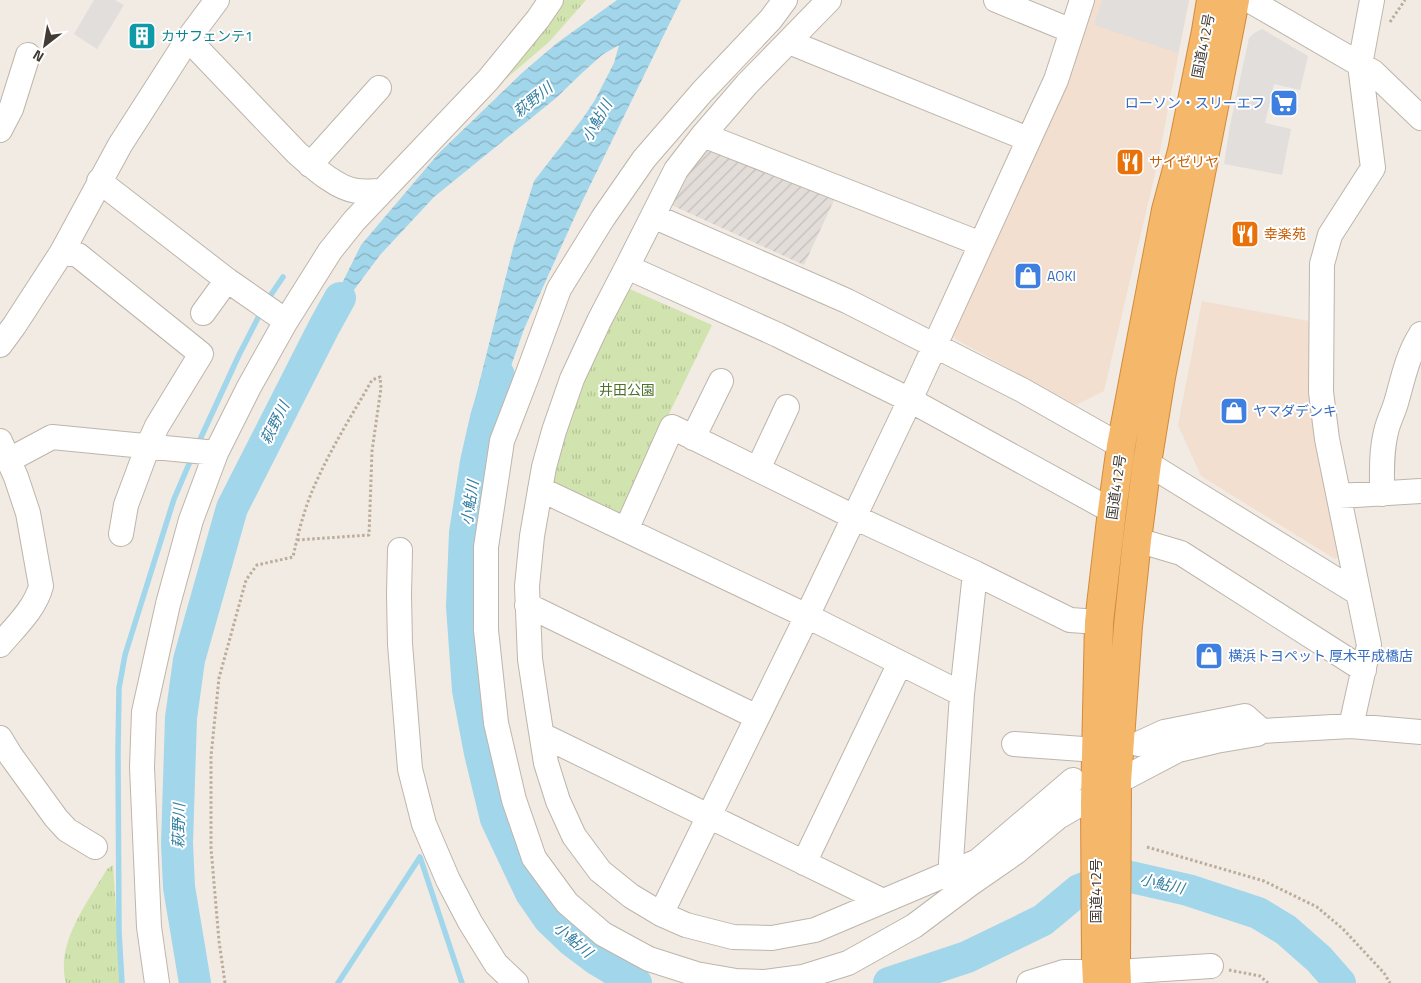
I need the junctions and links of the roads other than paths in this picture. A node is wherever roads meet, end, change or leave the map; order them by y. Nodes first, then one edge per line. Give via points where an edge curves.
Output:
1 (217, 0) edge
2 (551, 0) edge
3 (785, 0) edge
4 (829, 0) edge
5 (996, 0) edge
6 (1082, 0) edge
7 (1212, 0) edge
8 (1235, 0) edge
9 (1249, 0) edge
10 (1372, 0) edge
11 (771, 19) junction
12 (1072, 30) junction
13 (188, 39) junction
14 (787, 43) junction
15 (28, 56) dead end
16 (1360, 65) junction
17 (379, 88) dead end
18 (1421, 118) edge
19 (0, 130) edge
20 (703, 135) junction
21 (1028, 139) junction
22 (310, 165) junction
23 (99, 181) junction
24 (382, 191) junction
25 (653, 216) junction
26 (981, 244) junction
27 (62, 252) junction
28 (627, 267) junction
29 (227, 280) junction
30 (203, 313) dead end
31 (286, 321) junction
32 (1421, 334) edge
33 (0, 345) edge
34 (935, 345) junction
35 (721, 381) dead end
36 (910, 400) junction
37 (787, 407) dead end
38 (693, 438) junction
39 (148, 446) junction
40 (1121, 446) junction
41 (202, 452) junction
42 (1147, 463) junction
43 (6, 466) edge
44 (758, 469) junction
45 (540, 488) junction
46 (1421, 491) edge
47 (1382, 494) junction
48 (1339, 496) junction
49 (1112, 511) junction
50 (854, 517) junction
51 (626, 530) junction
52 (121, 534) dead end
53 (1137, 540) junction
54 (400, 550) dead end
55 (975, 573) junction
56 (1358, 594) junction
57 (527, 606) junction
58 (807, 616) junction
59 (1099, 622) junction
60 (0, 645) edge
61 (900, 663) junction
62 (1364, 670) junction
63 (962, 694) junction
64 (756, 717) junction
65 (1351, 726) junction
66 (1262, 732) junction
67 (1421, 732) edge
68 (542, 735) junction
69 (0, 738) edge
70 (1138, 744) dead end
71 (1028, 750) dead end
72 (1096, 750) junction
73 (1073, 780) dead end
74 (1106, 793) junction
75 (709, 816) junction
76 (95, 847) dead end
77 (804, 863) junction
78 (962, 877) junction
79 (883, 901) junction
80 (661, 914) junction
81 (1107, 972) edge
82 (1212, 975) edge
83 (157, 983) edge
84 (516, 983) edge
85 (1029, 983) edge
86 (1194, 983) edge

1 - 13 street
2 - 24 street via 488,80
3 - 11 street
4 - 14 street
5 - 12 street
6 - 12 street
7 - 40 highway, 国道412号 via 1184,142 1166,210
8 - 42 highway, 国道412号
9 - 16 street
10 - 16 street
11 - 14 street
11 - 78 street via 644,159 559,288 502,441 486,547 486,630 496,724 511,791 534,858 567,903 603,934 649,959 696,974 736,981 766,982 803,977 848,963 914,926
12 - 21 street via 1056,80
13 - 22 street
13 - 23 street
14 - 20 street
14 - 21 street
15 - 19 street via 11,109
16 - 18 street via 1373,72
16 - 48 street via 1373,168 1330,235 1322,264 1321,392
17 - 22 street
20 - 25 street via 676,170
20 - 26 street
21 - 26 street
22 - 24 street via 337,184 356,192
23 - 27 street
23 - 29 street
24 - 31 street via 330,250
25 - 28 street
25 - 34 street via 847,301
26 - 34 street
27 - 33 street
27 - 39 street via 78,255 201,354
28 - 36 street via 778,335
28 - 45 street via 572,379
29 - 30 street
29 - 31 street
31 - 41 street via 249,387
32 - 47 street via 1402,377 1386,433
34 - 36 street
34 - 40 street
35 - 38 street
36 - 49 street
36 - 50 street
37 - 44 street
38 - 44 street
38 - 51 street via 672,427
39 - 41 street
39 - 43 street via 52,437
39 - 52 street via 126,505
40 - 49 highway, 国道412号
41 - 83 street via 191,520 170,594 144,712 142,767 149,927
42 - 53 highway, 国道412号
42 - 56 street
43 - 60 street via 28,513 41,586 32,607
44 - 50 street
45 - 51 street
45 - 57 street via 532,536
46 - 47 street
47 - 48 street
48 - 56 street
49 - 59 highway, 国道412号
50 - 55 street
50 - 58 street
51 - 58 street
53 - 62 street via 1182,553
53 - 74 highway, 国道412号
54 - 84 street via 400,644 410,769 424,824 470,922 496,964
55 - 59 street via 1070,620
55 - 63 street
56 - 62 street via 1369,645
57 - 64 street
57 - 68 street via 530,660
58 - 61 street
58 - 64 street
59 - 72 highway, 国道412号
61 - 63 street
61 - 77 street
62 - 65 street
63 - 78 street via 951,862
64 - 75 street
65 - 66 street
65 - 67 street
66 - 70 street via 1245,716 1164,732
66 - 74 street via 1178,750
68 - 75 street
68 - 80 street via 546,763 558,801 574,836 600,871 631,896
69 - 76 street via 50,802 66,830
71 - 72 street
72 - 74 highway, 国道412号
73 - 78 street
74 - 78 street via 1058,817 1016,852
74 - 81 highway, 国道412号
75 - 77 street
75 - 80 street
77 - 79 street
78 - 79 street
79 - 80 street via 815,930 772,938 732,937 686,925
81 - 82 street
81 - 85 street via 1064,972
82 - 86 street

